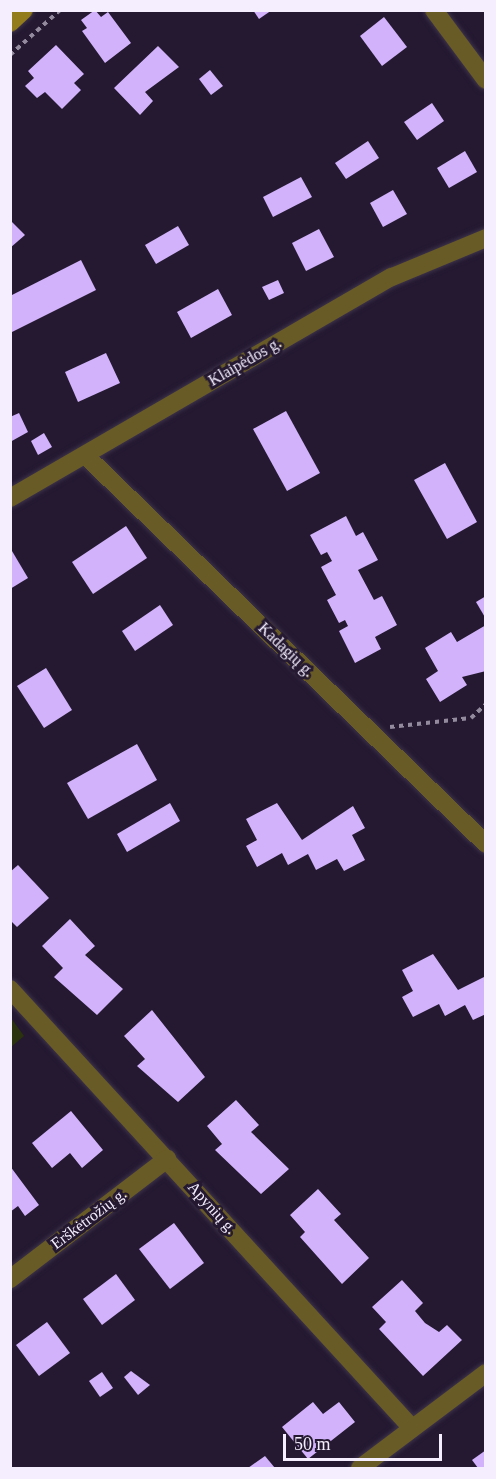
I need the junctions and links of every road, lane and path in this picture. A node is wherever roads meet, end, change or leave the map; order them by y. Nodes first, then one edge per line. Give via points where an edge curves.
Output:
1 (24, 10) edge
2 (60, 10) edge
3 (434, 10) edge
4 (10, 23) edge
5 (10, 55) edge
6 (486, 80) edge
7 (486, 238) edge
8 (86, 456) junction
9 (10, 498) edge
10 (486, 704) edge
11 (368, 729) junction
12 (486, 844) edge
13 (10, 989) edge
14 (167, 1159) junction
15 (10, 1279) edge
16 (486, 1373) edge
17 (412, 1428) junction
18 (360, 1468) edge

1 - 4 main road
2 - 5 path
3 - 6 street
7 - 8 street, Klaipėdos g. via 392,277
8 - 9 street, Klaipėdos g.
8 - 11 street, Kadagių g.
10 - 11 path via 471,718
11 - 12 street, Kadagių g.
13 - 14 street, Apynių g.
14 - 15 street, Erškėtrožių g.
14 - 17 street, Apynių g.
16 - 17 street
17 - 18 street

